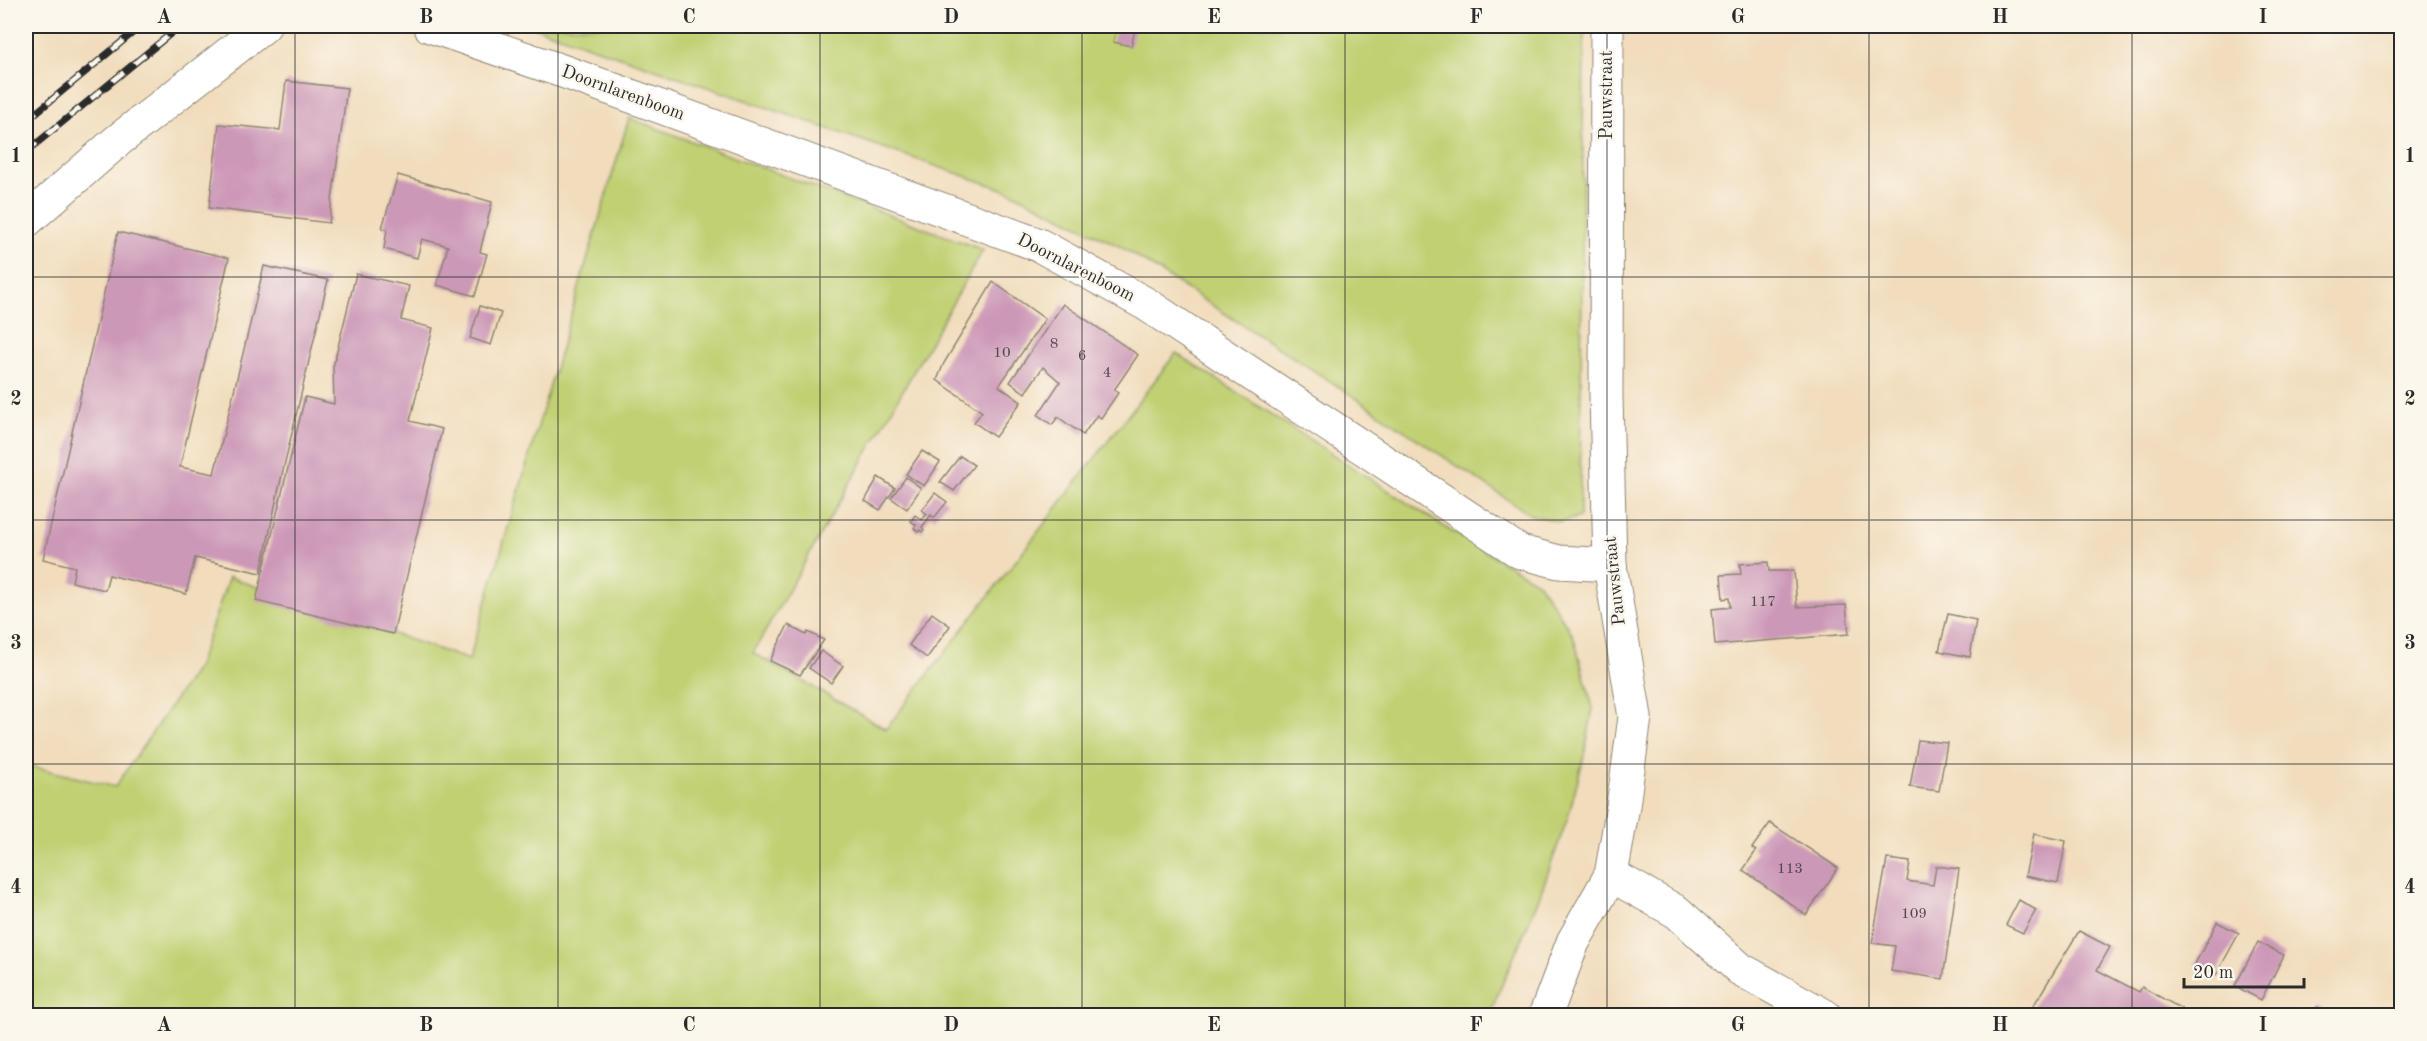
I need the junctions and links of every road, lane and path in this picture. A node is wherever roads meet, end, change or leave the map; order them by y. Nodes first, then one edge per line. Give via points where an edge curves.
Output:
1 (264, 26) edge
2 (430, 26) edge
3 (1607, 26) edge
4 (26, 221) edge
5 (1610, 565) junction
6 (1611, 875) junction
7 (1545, 1016) edge
8 (1825, 1016) edge

1 - 4 street via 116,142
2 - 5 street, Doornlarenboom via 1039,244 1146,304 1520,552 1558,562
3 - 5 street, Pauwstraat via 1606,394
5 - 6 street, Pauwstraat via 1635,717
6 - 7 street, Pauwstraat via 1573,942
6 - 8 street via 1677,912 1740,969

